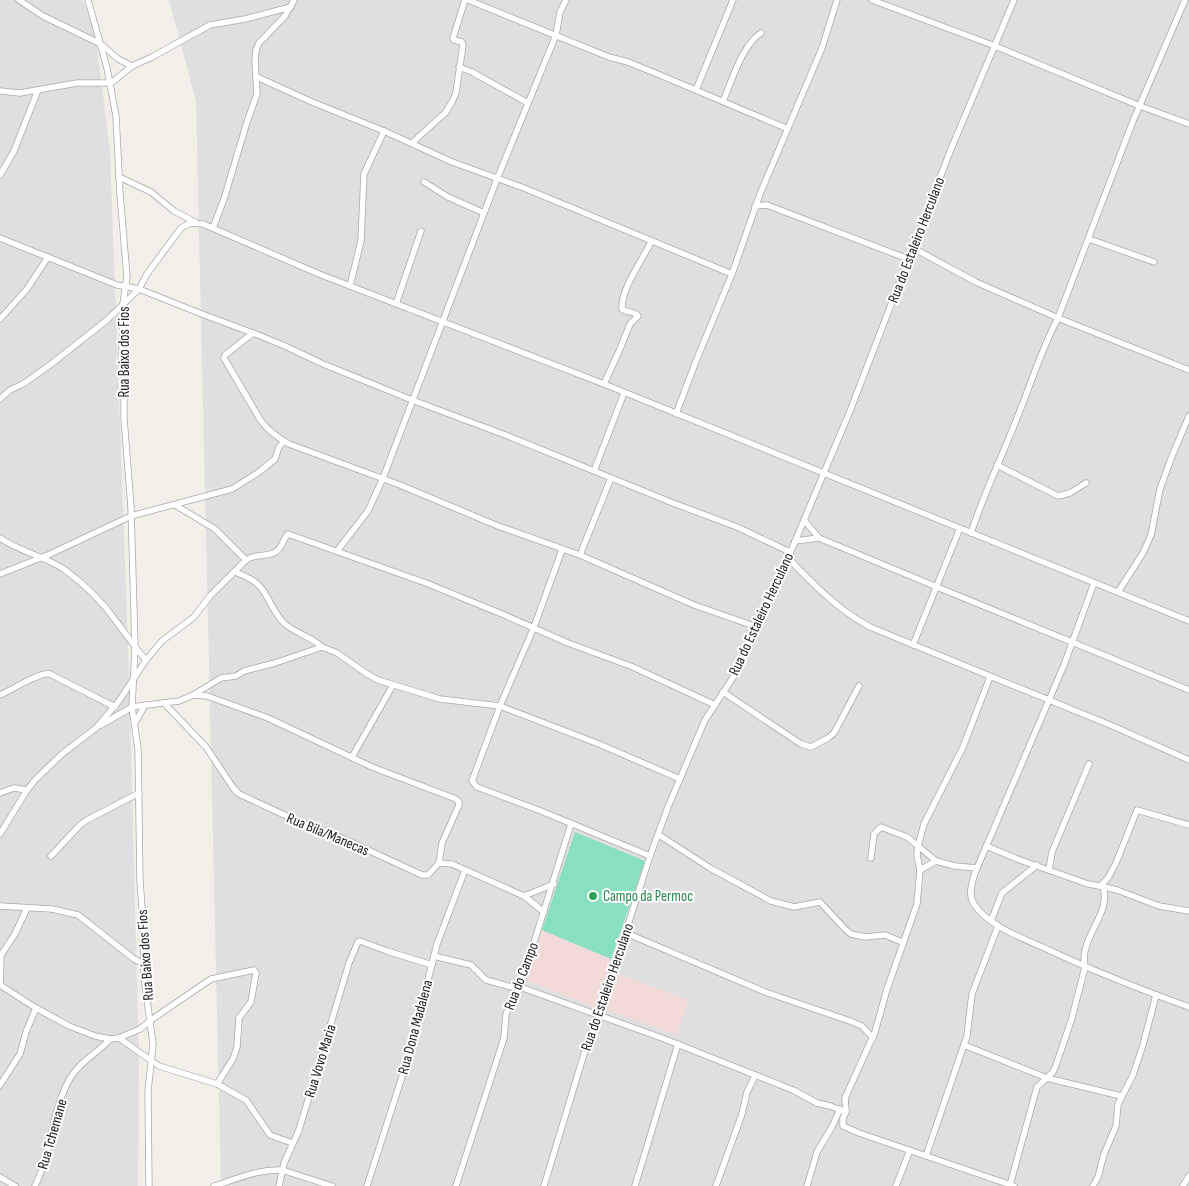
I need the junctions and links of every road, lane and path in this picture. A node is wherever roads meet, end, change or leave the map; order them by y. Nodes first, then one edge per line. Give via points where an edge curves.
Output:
1 (19, 0) edge
2 (88, 0) edge
3 (294, 0) edge
4 (466, 0) edge
5 (566, 0) edge
6 (733, 0) edge
7 (837, 0) edge
8 (872, 0) edge
9 (1014, 0) edge
10 (1185, 0) edge
11 (291, 7) junction
12 (761, 33) dead end
13 (556, 36) junction
14 (101, 44) junction
15 (995, 46) junction
16 (132, 66) junction
17 (460, 67) junction
18 (257, 77) junction
19 (111, 83) junction
20 (38, 90) junction
21 (696, 90) junction
22 (0, 91) edge
23 (723, 101) junction
24 (528, 103) junction
25 (1140, 106) junction
26 (1189, 124) edge
27 (788, 129) junction
28 (384, 131) junction
29 (412, 143) junction
30 (0, 175) edge
31 (119, 177) junction
32 (497, 179) junction
33 (424, 182) dead end
34 (760, 194) junction
35 (767, 205) junction
36 (755, 206) junction
37 (484, 213) junction
38 (195, 222) junction
39 (213, 228) junction
40 (422, 231) dead end
41 (0, 238) edge
42 (1089, 239) junction
43 (651, 242) junction
44 (912, 248) junction
45 (48, 257) junction
46 (908, 259) junction
47 (1154, 262) dead end
48 (732, 274) junction
49 (350, 286) junction
50 (125, 287) junction
51 (140, 289) junction
52 (123, 304) junction
53 (396, 304) junction
54 (1058, 318) junction
55 (0, 319) edge
56 (442, 323) junction
57 (253, 332) junction
58 (1189, 370) edge
59 (604, 384) junction
60 (624, 393) junction
61 (0, 399) edge
62 (412, 400) junction
63 (676, 414) junction
64 (1189, 416) edge
65 (284, 441) junction
66 (997, 464) junction
67 (594, 471) junction
68 (824, 473) junction
69 (383, 478) junction
70 (611, 478) junction
71 (1086, 483) dead end
72 (175, 505) junction
73 (131, 516) junction
74 (804, 520) junction
75 (960, 528) junction
76 (971, 533) junction
77 (0, 538) edge
78 (819, 538) junction
79 (795, 541) junction
80 (562, 550) junction
81 (337, 551) junction
82 (790, 552) junction
83 (580, 555) junction
84 (42, 558) junction
85 (788, 558) junction
86 (246, 560) junction
87 (235, 572) junction
88 (0, 574) edge
89 (1094, 583) junction
90 (937, 588) junction
91 (1118, 592) junction
92 (1189, 621) edge
93 (534, 627) junction
94 (757, 627) junction
95 (1073, 642) junction
96 (913, 645) junction
97 (322, 647) junction
98 (135, 648) junction
99 (146, 660) junction
100 (990, 677) junction
101 (134, 679) junction
102 (393, 685) junction
103 (859, 686) dead end
104 (1189, 690) edge
105 (723, 692) junction
106 (0, 695) edge
107 (193, 695) junction
108 (1049, 700) junction
109 (164, 703) junction
110 (714, 704) junction
111 (145, 705) junction
112 (500, 706) junction
113 (115, 707) junction
114 (132, 707) junction
115 (135, 723) junction
116 (96, 728) junction
117 (352, 757) junction
118 (1189, 760) edge
119 (1089, 764) dead end
120 (680, 779) junction
121 (27, 790) junction
122 (0, 793) edge
123 (139, 793) junction
124 (571, 824) junction
125 (1189, 825) edge
126 (0, 834) edge
127 (659, 835) junction
128 (918, 846) junction
129 (986, 846) junction
130 (52, 856) dead end
131 (650, 856) junction
132 (871, 858) dead end
133 (936, 861) junction
134 (439, 863) junction
135 (1037, 865) junction
136 (977, 868) junction
137 (1049, 869) junction
138 (465, 870) junction
139 (920, 870) junction
140 (554, 884) junction
141 (1103, 887) junction
142 (1117, 890) junction
143 (524, 896) junction
144 (1106, 897) junction
145 (0, 906) edge
146 (27, 908) junction
147 (544, 912) junction
148 (1189, 912) edge
149 (992, 921) junction
150 (998, 926) junction
151 (626, 933) junction
152 (902, 942) junction
153 (434, 956) junction
154 (144, 964) junction
155 (432, 965) junction
156 (1085, 967) junction
157 (0, 985) edge
158 (520, 988) junction
159 (1156, 995) junction
160 (1189, 1007) edge
161 (36, 1008) junction
162 (598, 1016) junction
163 (150, 1020) junction
164 (140, 1029) junction
165 (153, 1032) junction
166 (119, 1038) junction
167 (873, 1038) junction
168 (110, 1039) junction
169 (678, 1044) junction
170 (964, 1045) junction
171 (152, 1060) junction
172 (755, 1076) junction
173 (1047, 1078) junction
174 (217, 1084) junction
175 (0, 1085) edge
176 (1121, 1096) junction
177 (845, 1098) junction
178 (840, 1109) junction
179 (292, 1143) junction
180 (910, 1150) junction
181 (926, 1156) junction
182 (282, 1170) junction
183 (1189, 1176) edge
184 (0, 1177) edge
185 (16, 1186) edge
186 (35, 1186) edge
187 (149, 1186) edge
188 (214, 1186) edge
189 (279, 1186) edge
190 (332, 1186) edge
191 (367, 1186) edge
192 (456, 1186) edge
193 (544, 1186) edge
194 (635, 1186) edge
195 (716, 1186) edge
196 (807, 1186) edge
197 (896, 1186) edge
198 (1012, 1186) edge
199 (1093, 1186) edge
200 (1183, 1186) edge

1 - 14 street via 43,16
2 - 14 street, Rua Baixo dos Fios
3 - 11 street
4 - 13 street
4 - 17 street via 453,38 462,44
5 - 13 street via 560,12
6 - 21 street
7 - 27 street via 822,48
8 - 15 street
9 - 15 street, Rua do Estaleiro Herculano
10 - 25 street
11 - 16 street via 245,20 210,25
11 - 18 street via 256,50
12 - 23 street via 744,50
13 - 21 street
13 - 24 street
14 - 16 street
14 - 19 street, Rua Baixo dos Fios
15 - 25 street
15 - 44 street, Rua do Estaleiro Herculano
16 - 19 street
17 - 24 street
17 - 29 street via 456,93 446,112
18 - 28 street
18 - 39 street via 257,94
19 - 20 street via 77,83
19 - 31 street, Rua Baixo dos Fios
20 - 22 street via 20,93
20 - 30 street via 14,150
21 - 23 street
23 - 27 street
24 - 32 street
25 - 26 street
25 - 42 street
27 - 34 street
28 - 29 street
28 - 49 street via 364,174 361,241
29 - 32 street
31 - 38 street via 151,192 174,212
31 - 50 street, Rua Baixo dos Fios
32 - 37 street
32 - 43 street
33 - 37 street
34 - 35 street
34 - 36 street
35 - 36 street
35 - 46 street
36 - 48 street
37 - 56 street
38 - 39 street
38 - 51 street via 181,228
39 - 49 street
40 - 53 street
41 - 45 street
42 - 47 street
42 - 54 street
43 - 48 street
43 - 59 street via 622,304 624,311 638,316 630,324
44 - 46 street, Rua do Estaleiro Herculano
44 - 54 street via 976,282
45 - 50 street
45 - 55 street via 27,289
46 - 68 street, Rua do Estaleiro Herculano
48 - 63 street
49 - 53 street
50 - 51 street
50 - 52 street, Rua Baixo dos Fios
51 - 52 street
51 - 57 street
52 - 61 street via 71,349
52 - 73 street, Rua Baixo dos Fios via 124,418
53 - 56 street
54 - 58 street
54 - 66 street
56 - 59 street
56 - 62 street
57 - 62 street
57 - 65 street via 224,358 261,421
59 - 60 street
60 - 63 street
60 - 67 street
62 - 67 street
62 - 69 street
63 - 68 street
64 - 91 street via 1160,489 1151,535
65 - 69 street
65 - 72 street via 275,459 237,487
66 - 71 street via 1058,496
66 - 76 street
67 - 70 street
68 - 74 street, Rua do Estaleiro Herculano
68 - 75 street
69 - 80 street
69 - 81 street via 368,511
70 - 82 street via 737,527
70 - 83 street
72 - 73 street
72 - 86 street via 215,529
73 - 84 street
73 - 98 street, Rua Baixo dos Fios
74 - 78 street
74 - 79 street, Rua do Estaleiro Herculano
75 - 76 street
75 - 90 street
76 - 89 street
77 - 84 street
78 - 79 street
78 - 90 street
79 - 82 street, Rua do Estaleiro Herculano
80 - 83 street
80 - 93 street
81 - 86 street via 288,534 277,551
81 - 93 street
82 - 85 street, Rua do Estaleiro Herculano
83 - 94 street via 694,605
84 - 88 street
84 - 98 street via 65,570 93,594
85 - 94 street, Rua do Estaleiro Herculano
85 - 96 street via 854,619
86 - 87 street
87 - 97 street via 258,584 276,614 287,625
87 - 99 street via 194,617 165,637
89 - 91 street
89 - 95 street
90 - 95 street
90 - 96 street
91 - 92 street
93 - 110 street
93 - 112 street
94 - 105 street, Rua do Estaleiro Herculano
95 - 104 street
95 - 108 street
96 - 100 street
97 - 102 street via 337,653 371,677
97 - 107 street via 221,678
98 - 99 street
98 - 101 street, Rua Baixo dos Fios
99 - 101 street
100 - 108 street
100 - 128 street via 963,747 924,824
101 - 113 street
101 - 114 street, Rua Baixo dos Fios
102 - 112 street via 440,699
102 - 117 street
103 - 105 street via 834,733 812,747 801,744
105 - 110 street, Rua do Estaleiro Herculano
106 - 113 street via 45,673
107 - 109 street
107 - 117 street via 206,696 268,718
108 - 118 street
108 - 129 street
109 - 111 street
109 - 134 street, Rua Bila/Manecas via 206,747 234,789 248,800 422,875 428,874
110 - 120 street, Rua do Estaleiro Herculano
111 - 114 street
111 - 115 street
112 - 120 street
112 - 124 street via 474,772 473,784
113 - 116 street
114 - 115 street, Rua Baixo dos Fios
114 - 116 street
115 - 123 street, Rua Baixo dos Fios
116 - 121 street via 62,754
117 - 134 street via 458,801 442,843
119 - 137 street via 1052,852
120 - 127 street, Rua do Estaleiro Herculano
121 - 122 street via 14,788
121 - 126 street
123 - 130 street via 84,822
123 - 154 street, Rua Baixo dos Fios
124 - 131 street
124 - 140 street, Rua do Campo
125 - 141 street via 1137,810 1124,846
127 - 131 street, Rua do Estaleiro Herculano
127 - 152 street via 762,897 794,907 820,902 854,935 880,935
128 - 132 street via 907,837 881,827 874,834
128 - 133 street
128 - 139 street
129 - 135 street
129 - 136 street
131 - 151 street, Rua do Estaleiro Herculano
133 - 136 street
133 - 139 street
134 - 138 street
135 - 137 street
135 - 149 street via 1002,893
136 - 149 street via 971,898 979,911
137 - 141 street
138 - 143 street
138 - 153 street, Rua Dona Madalena
139 - 152 street via 916,904
140 - 143 street
140 - 147 street, Rua do Campo
141 - 142 street
141 - 144 street
142 - 144 street
142 - 148 street via 1158,906
143 - 147 street
144 - 156 street via 1087,947
145 - 146 street
146 - 154 street via 65,911 81,916 128,955
146 - 157 street via 1,955
147 - 158 street, Rua do Campo
149 - 150 street
150 - 156 street
150 - 170 street via 972,994
151 - 162 street, Rua do Estaleiro Herculano
151 - 167 street via 765,992 859,1024
152 - 167 street
153 - 155 street, Rua Dona Madalena
153 - 158 street via 471,965 486,980
154 - 163 street, Rua Baixo dos Fios
155 - 179 street, Rua Vovo Maria via 358,942 299,1130
155 - 191 street, Rua Dona Madalena via 409,1055
156 - 159 street
156 - 173 street via 1056,1065
157 - 161 street
158 - 162 street
158 - 192 street, Rua do Campo via 506,1014 504,1038
159 - 160 street
159 - 176 street via 1143,1045 1129,1084
161 - 168 street via 87,1033
161 - 175 street via 20,1054
162 - 169 street
162 - 193 street, Rua do Estaleiro Herculano
163 - 164 street
163 - 165 street, Rua Baixo dos Fios
163 - 174 street via 211,979 256,971 253,997 240,1018 233,1060
164 - 165 street
164 - 166 street
165 - 171 street, Rua Baixo dos Fios
166 - 168 street
166 - 171 street
167 - 177 street
168 - 186 street, Rua Tchemane via 70,1078
169 - 172 street
169 - 194 street
170 - 173 street
170 - 181 street
171 - 174 street via 159,1066
171 - 187 street, Rua Baixo dos Fios via 148,1091
172 - 178 street via 817,1103
172 - 195 street
173 - 176 street
173 - 198 street via 1037,1087
174 - 179 street via 246,1100 272,1136
176 - 199 street via 1116,1126
177 - 178 street
177 - 178 street
178 - 180 street via 844,1126
178 - 196 street via 817,1152
179 - 182 street, Rua Vovo Maria
180 - 181 street
180 - 197 street
181 - 198 street
182 - 188 street via 256,1173
182 - 189 street, Rua Vovo Maria
182 - 190 street
183 - 200 street
184 - 185 street

